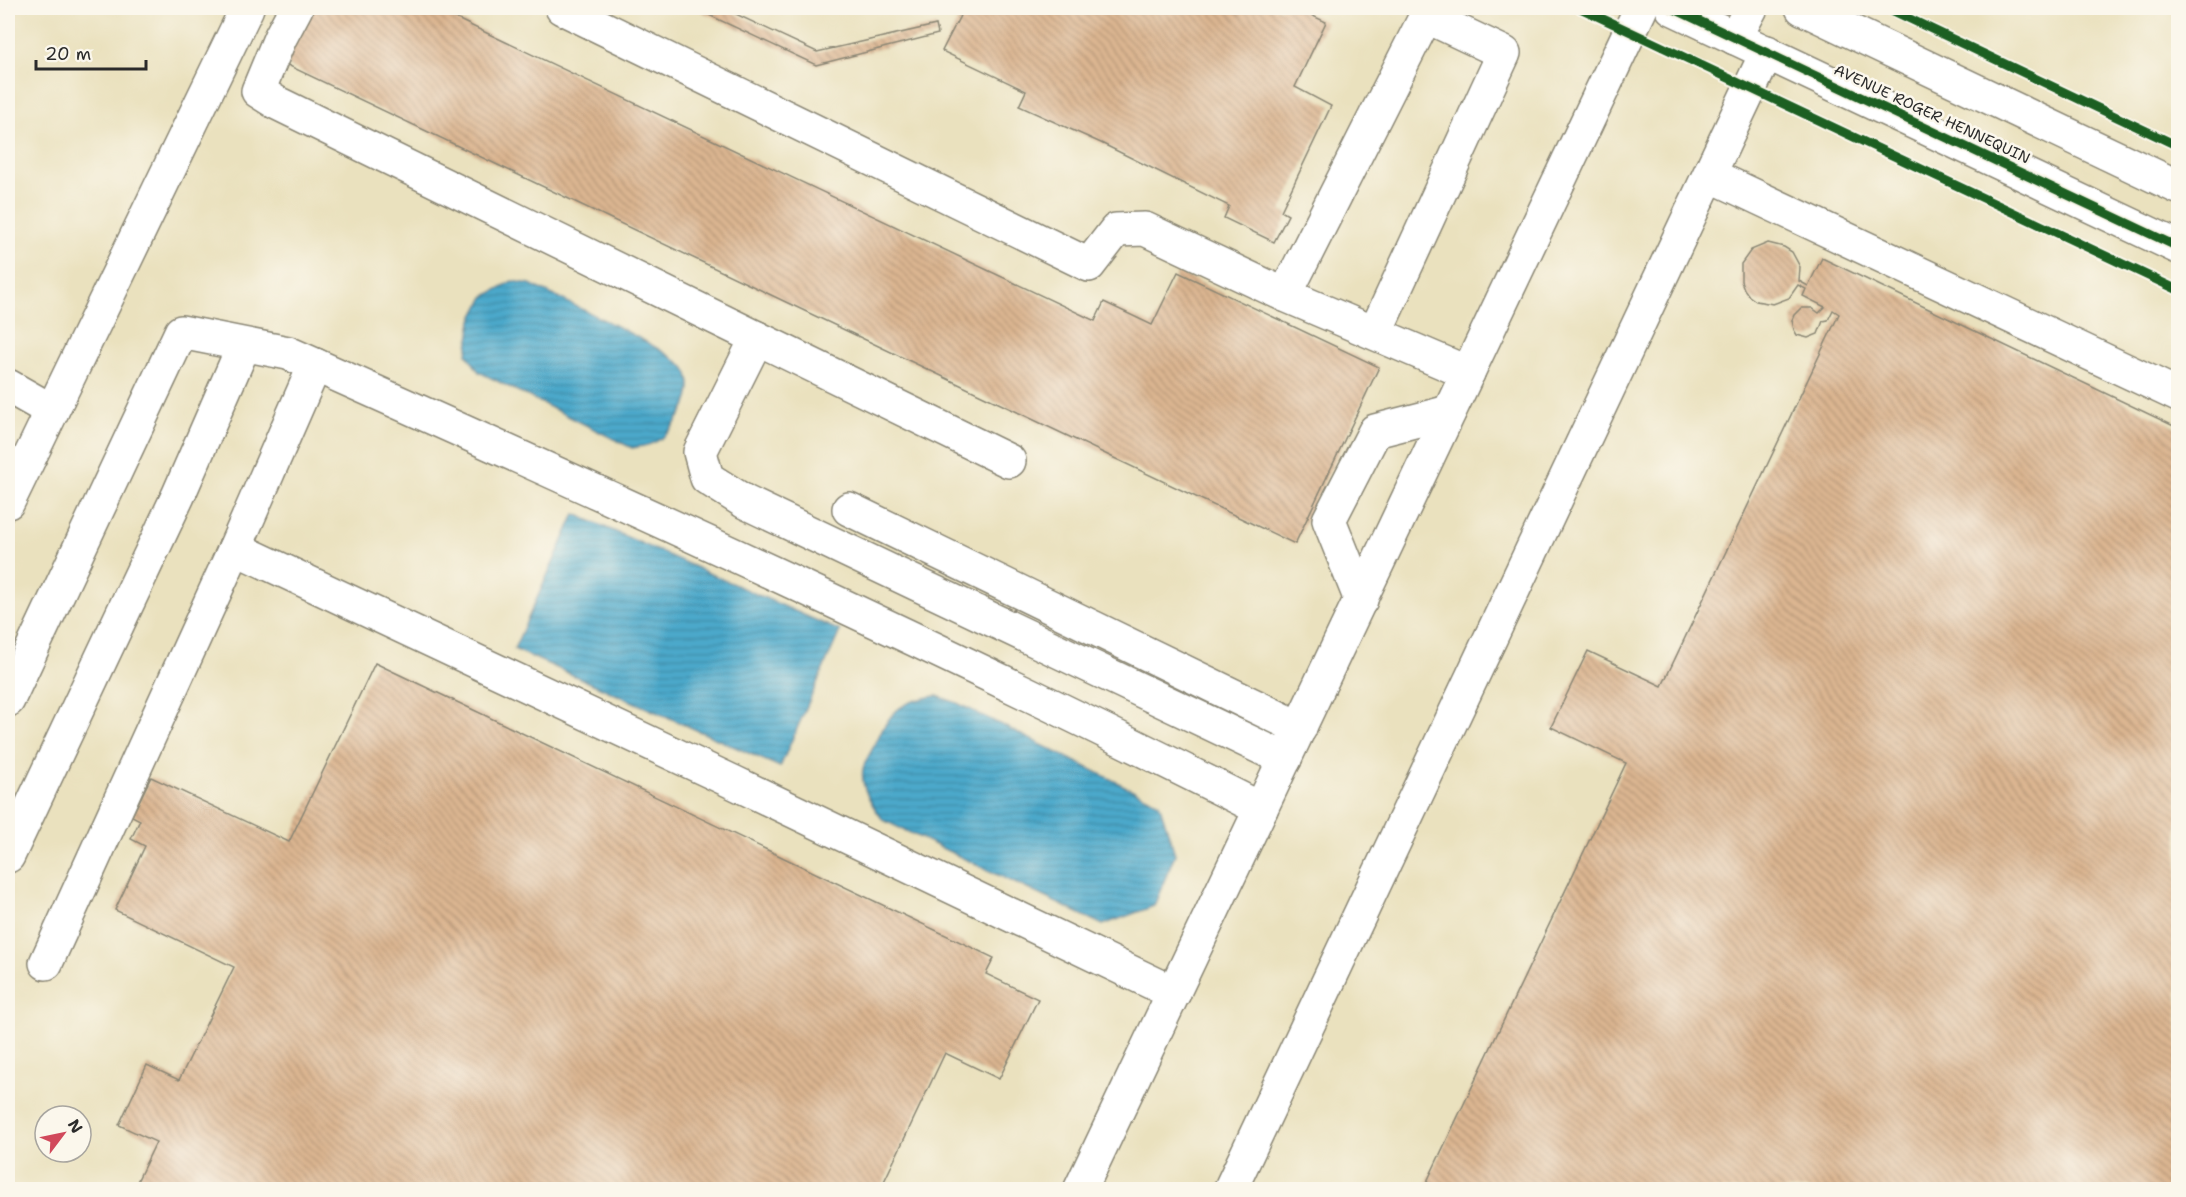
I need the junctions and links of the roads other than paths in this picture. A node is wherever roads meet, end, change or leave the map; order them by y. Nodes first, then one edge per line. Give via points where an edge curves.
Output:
1 (247, 8) edge
2 (296, 8) edge
3 (562, 8) edge
4 (1641, 8) edge
5 (1672, 8) edge
6 (1751, 8) edge
7 (1802, 8) edge
8 (1736, 38) junction
9 (1767, 52) junction
10 (1710, 175) junction
11 (2178, 187) edge
12 (2178, 247) edge
13 (1285, 294) junction
14 (1375, 333) junction
15 (757, 338) junction
16 (244, 345) junction
17 (315, 365) junction
18 (1468, 373) junction
19 (8, 386) edge
20 (2178, 395) edge
21 (52, 411) junction
22 (1449, 412) junction
23 (1009, 461) dead end
24 (8, 502) edge
25 (849, 509) dead end
26 (235, 548) junction
27 (1361, 600) junction
28 (8, 700) edge
29 (1300, 728) junction
30 (1285, 759) junction
31 (19, 802) edge
32 (1261, 809) junction
33 (8, 856) edge
34 (46, 963) dead end
35 (1174, 993) junction
36 (1080, 1190) edge
37 (1230, 1190) edge

1 - 21 street
2 - 15 street via 258,90 277,103
3 - 13 street via 1089,265 1116,230 1145,229
4 - 18 street
5 - 8 street, AVENUE ROGER HENNEQUIN
6 - 8 street
7 - 11 street
8 - 9 street, AVENUE ROGER HENNEQUIN
9 - 10 street
9 - 12 street, AVENUE ROGER HENNEQUIN
10 - 20 street
10 - 37 street
13 - 14 street
13 - 14 street via 1426,16 1504,54
14 - 18 street
15 - 23 street
15 - 30 street via 700,452 707,478 745,502
16 - 17 street via 288,353
16 - 28 street via 181,332
16 - 31 street via 178,496
17 - 26 street
17 - 32 street via 611,498 1140,747
18 - 22 street
19 - 21 street
21 - 24 street
22 - 27 street
22 - 27 street via 1375,431 1329,520
25 - 29 street
26 - 34 street
26 - 35 street
27 - 29 street
29 - 30 street
30 - 32 street
31 - 33 street
32 - 35 street
35 - 36 street

